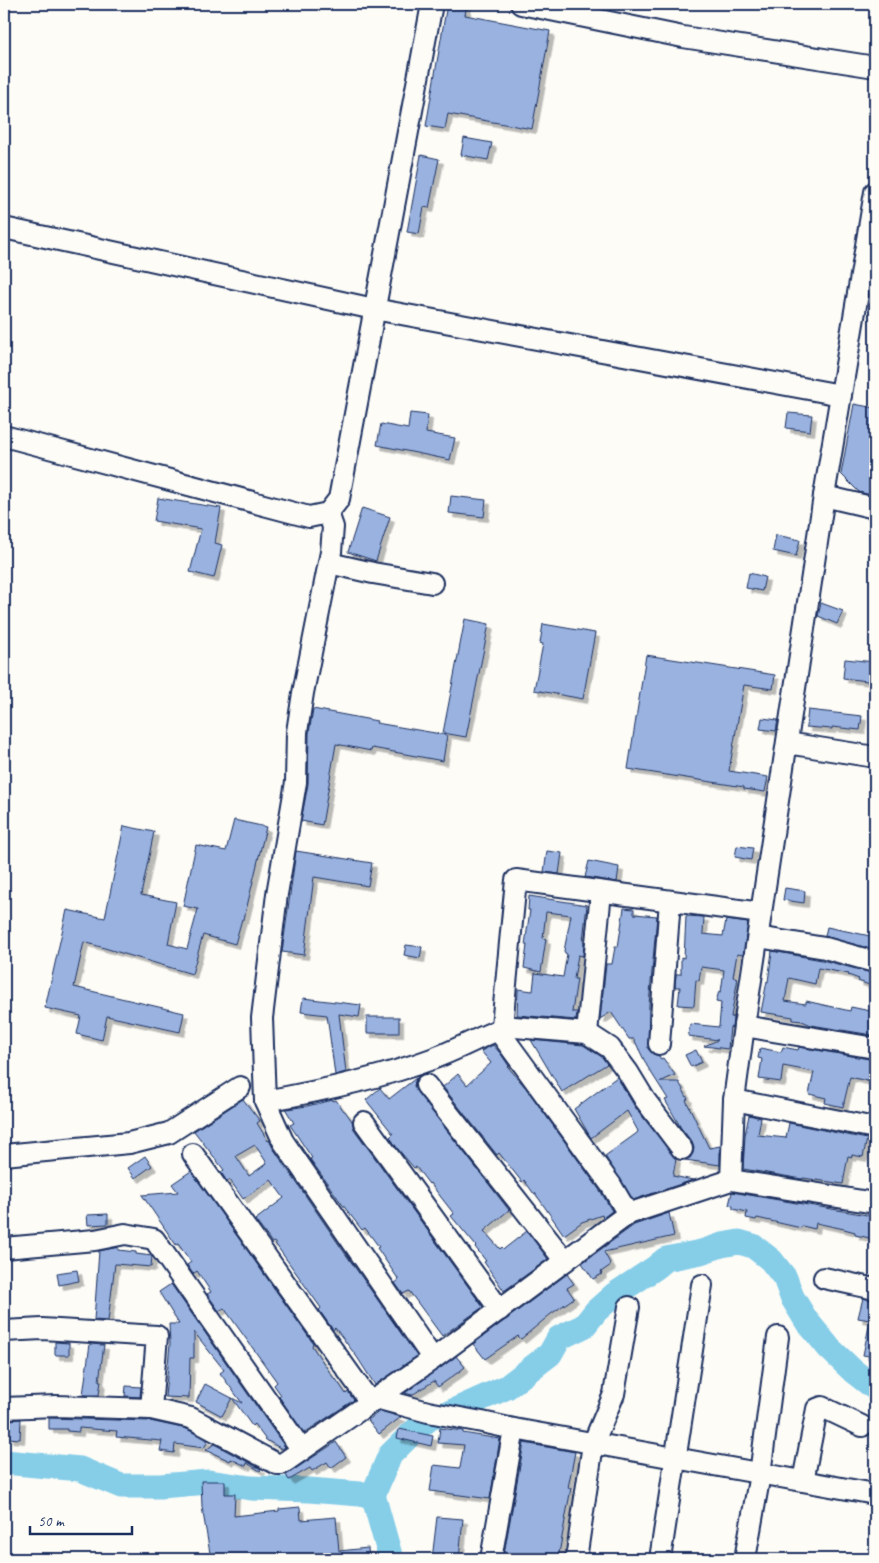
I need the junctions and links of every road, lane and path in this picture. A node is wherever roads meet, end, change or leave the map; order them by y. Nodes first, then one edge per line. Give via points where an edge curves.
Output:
1 (432, 4) edge
2 (521, 4) edge
3 (875, 67) edge
4 (875, 192) edge
5 (4, 228) edge
6 (374, 309) junction
7 (841, 395) junction
8 (4, 436) edge
9 (824, 496) junction
10 (875, 508) edge
11 (328, 513) junction
12 (329, 563) junction
13 (432, 583) dead end
14 (787, 744) junction
15 (875, 757) edge
16 (601, 892) junction
17 (670, 901) junction
18 (761, 913) junction
19 (758, 937) junction
20 (875, 962) edge
21 (744, 1026) junction
22 (500, 1028) junction
23 (588, 1033) junction
24 (659, 1044) dead end
25 (875, 1048) edge
26 (426, 1085) dead end
27 (240, 1087) dead end
28 (734, 1100) junction
29 (265, 1101) junction
30 (364, 1122) dead end
31 (875, 1128) edge
32 (682, 1149) dead end
33 (193, 1154) dead end
34 (4, 1155) edge
35 (731, 1180) junction
36 (875, 1203) edge
37 (628, 1214) junction
38 (4, 1248) edge
39 (565, 1262) junction
40 (824, 1278) dead end
41 (702, 1285) dead end
42 (875, 1289) edge
43 (629, 1307) dead end
44 (500, 1310) junction
45 (4, 1331) edge
46 (778, 1337) dead end
47 (433, 1359) junction
48 (373, 1400) junction
49 (4, 1408) edge
50 (151, 1409) junction
51 (862, 1426) dead end
52 (514, 1429) junction
53 (592, 1444) junction
54 (302, 1450) junction
55 (675, 1459) junction
56 (760, 1474) junction
57 (803, 1481) junction
58 (875, 1494) edge
59 (492, 1559) edge
60 (576, 1559) edge
61 (660, 1559) edge
62 (745, 1559) edge

1 - 6 street
2 - 3 street via 684,37
4 - 7 street
5 - 6 street
6 - 7 street
6 - 11 street via 339,499
7 - 9 street
8 - 11 street via 309,517
9 - 10 street
9 - 14 street
11 - 12 street via 333,526
12 - 13 street via 372,574
12 - 29 street via 303,693 296,782 277,894 263,1008
14 - 15 street
14 - 18 street
16 - 17 street
16 - 22 street via 516,880
16 - 23 street
17 - 18 street
17 - 24 street
18 - 19 street
19 - 20 street via 825,948
19 - 21 street
21 - 25 street
21 - 28 street
22 - 23 street
22 - 29 street via 433,1059 373,1078
22 - 37 street via 611,1184
23 - 32 street via 610,1048
26 - 39 street
27 - 34 street via 169,1133 129,1143
28 - 31 street
28 - 35 street
29 - 47 street via 283,1141
30 - 44 street
33 - 48 street
35 - 36 street
35 - 37 street
37 - 39 street
38 - 54 street via 125,1234 154,1239
39 - 44 street
40 - 42 street
41 - 55 street
43 - 53 street via 614,1394
44 - 47 street
45 - 50 street via 42,1329 157,1336
46 - 56 street
47 - 48 street
48 - 52 street
48 - 54 street
49 - 50 street
50 - 54 street via 191,1418 277,1464
51 - 57 street via 822,1406 817,1409
52 - 53 street
52 - 59 street
53 - 55 street
53 - 60 street
55 - 56 street
55 - 61 street
56 - 57 street
56 - 62 street
57 - 58 street

